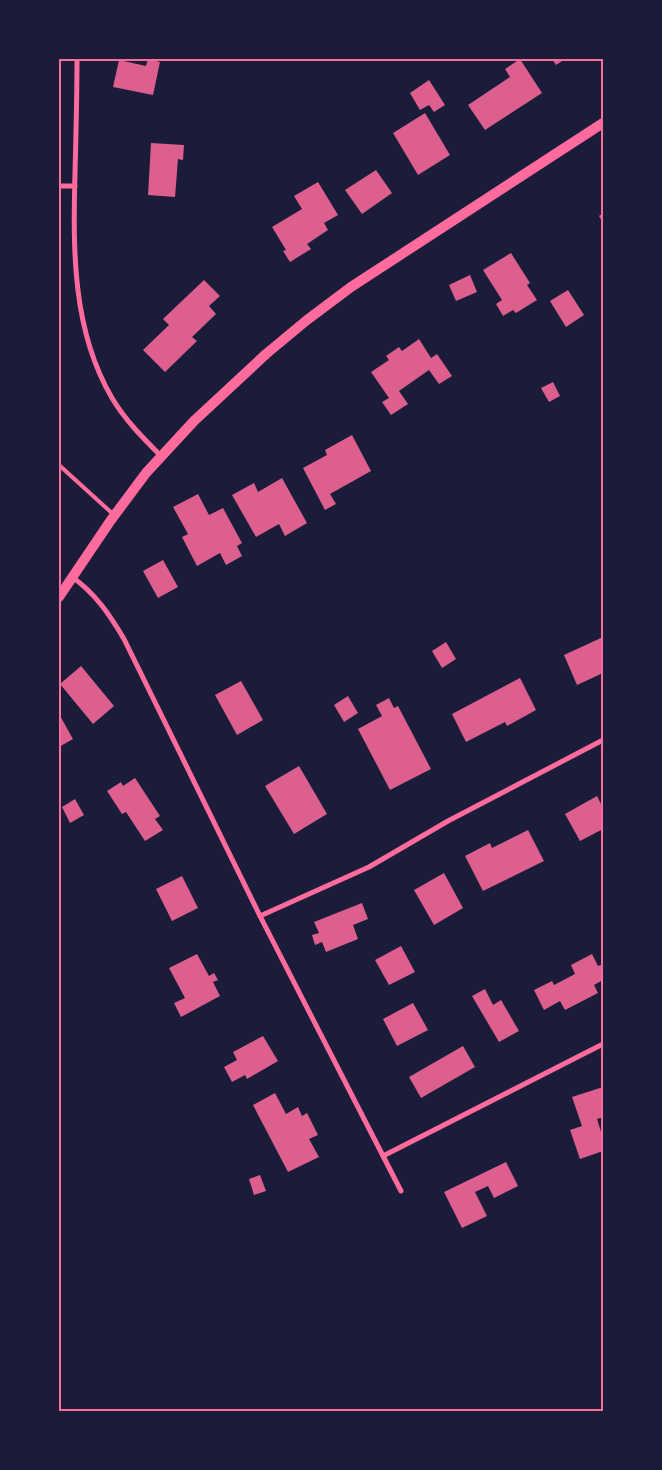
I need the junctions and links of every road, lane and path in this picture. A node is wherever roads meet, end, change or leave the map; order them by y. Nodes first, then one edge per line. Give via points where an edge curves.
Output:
1 (78, 59) edge
2 (603, 123) edge
3 (59, 186) edge
4 (74, 186) junction
5 (161, 456) junction
6 (59, 465) edge
7 (114, 515) junction
8 (72, 577) junction
9 (59, 597) edge
10 (603, 740) edge
11 (260, 916) junction
12 (603, 1044) edge
13 (383, 1156) junction
14 (401, 1191) dead end

1 - 4 street
2 - 5 main road via 328,303 216,399
3 - 4 street
4 - 5 street via 74,248 87,334 112,397 125,417
5 - 7 main road
6 - 7 lane
7 - 8 main road
8 - 9 main road
8 - 11 street via 90,591 124,639
10 - 11 street via 448,821 369,867
11 - 13 street
12 - 13 street
13 - 14 street

